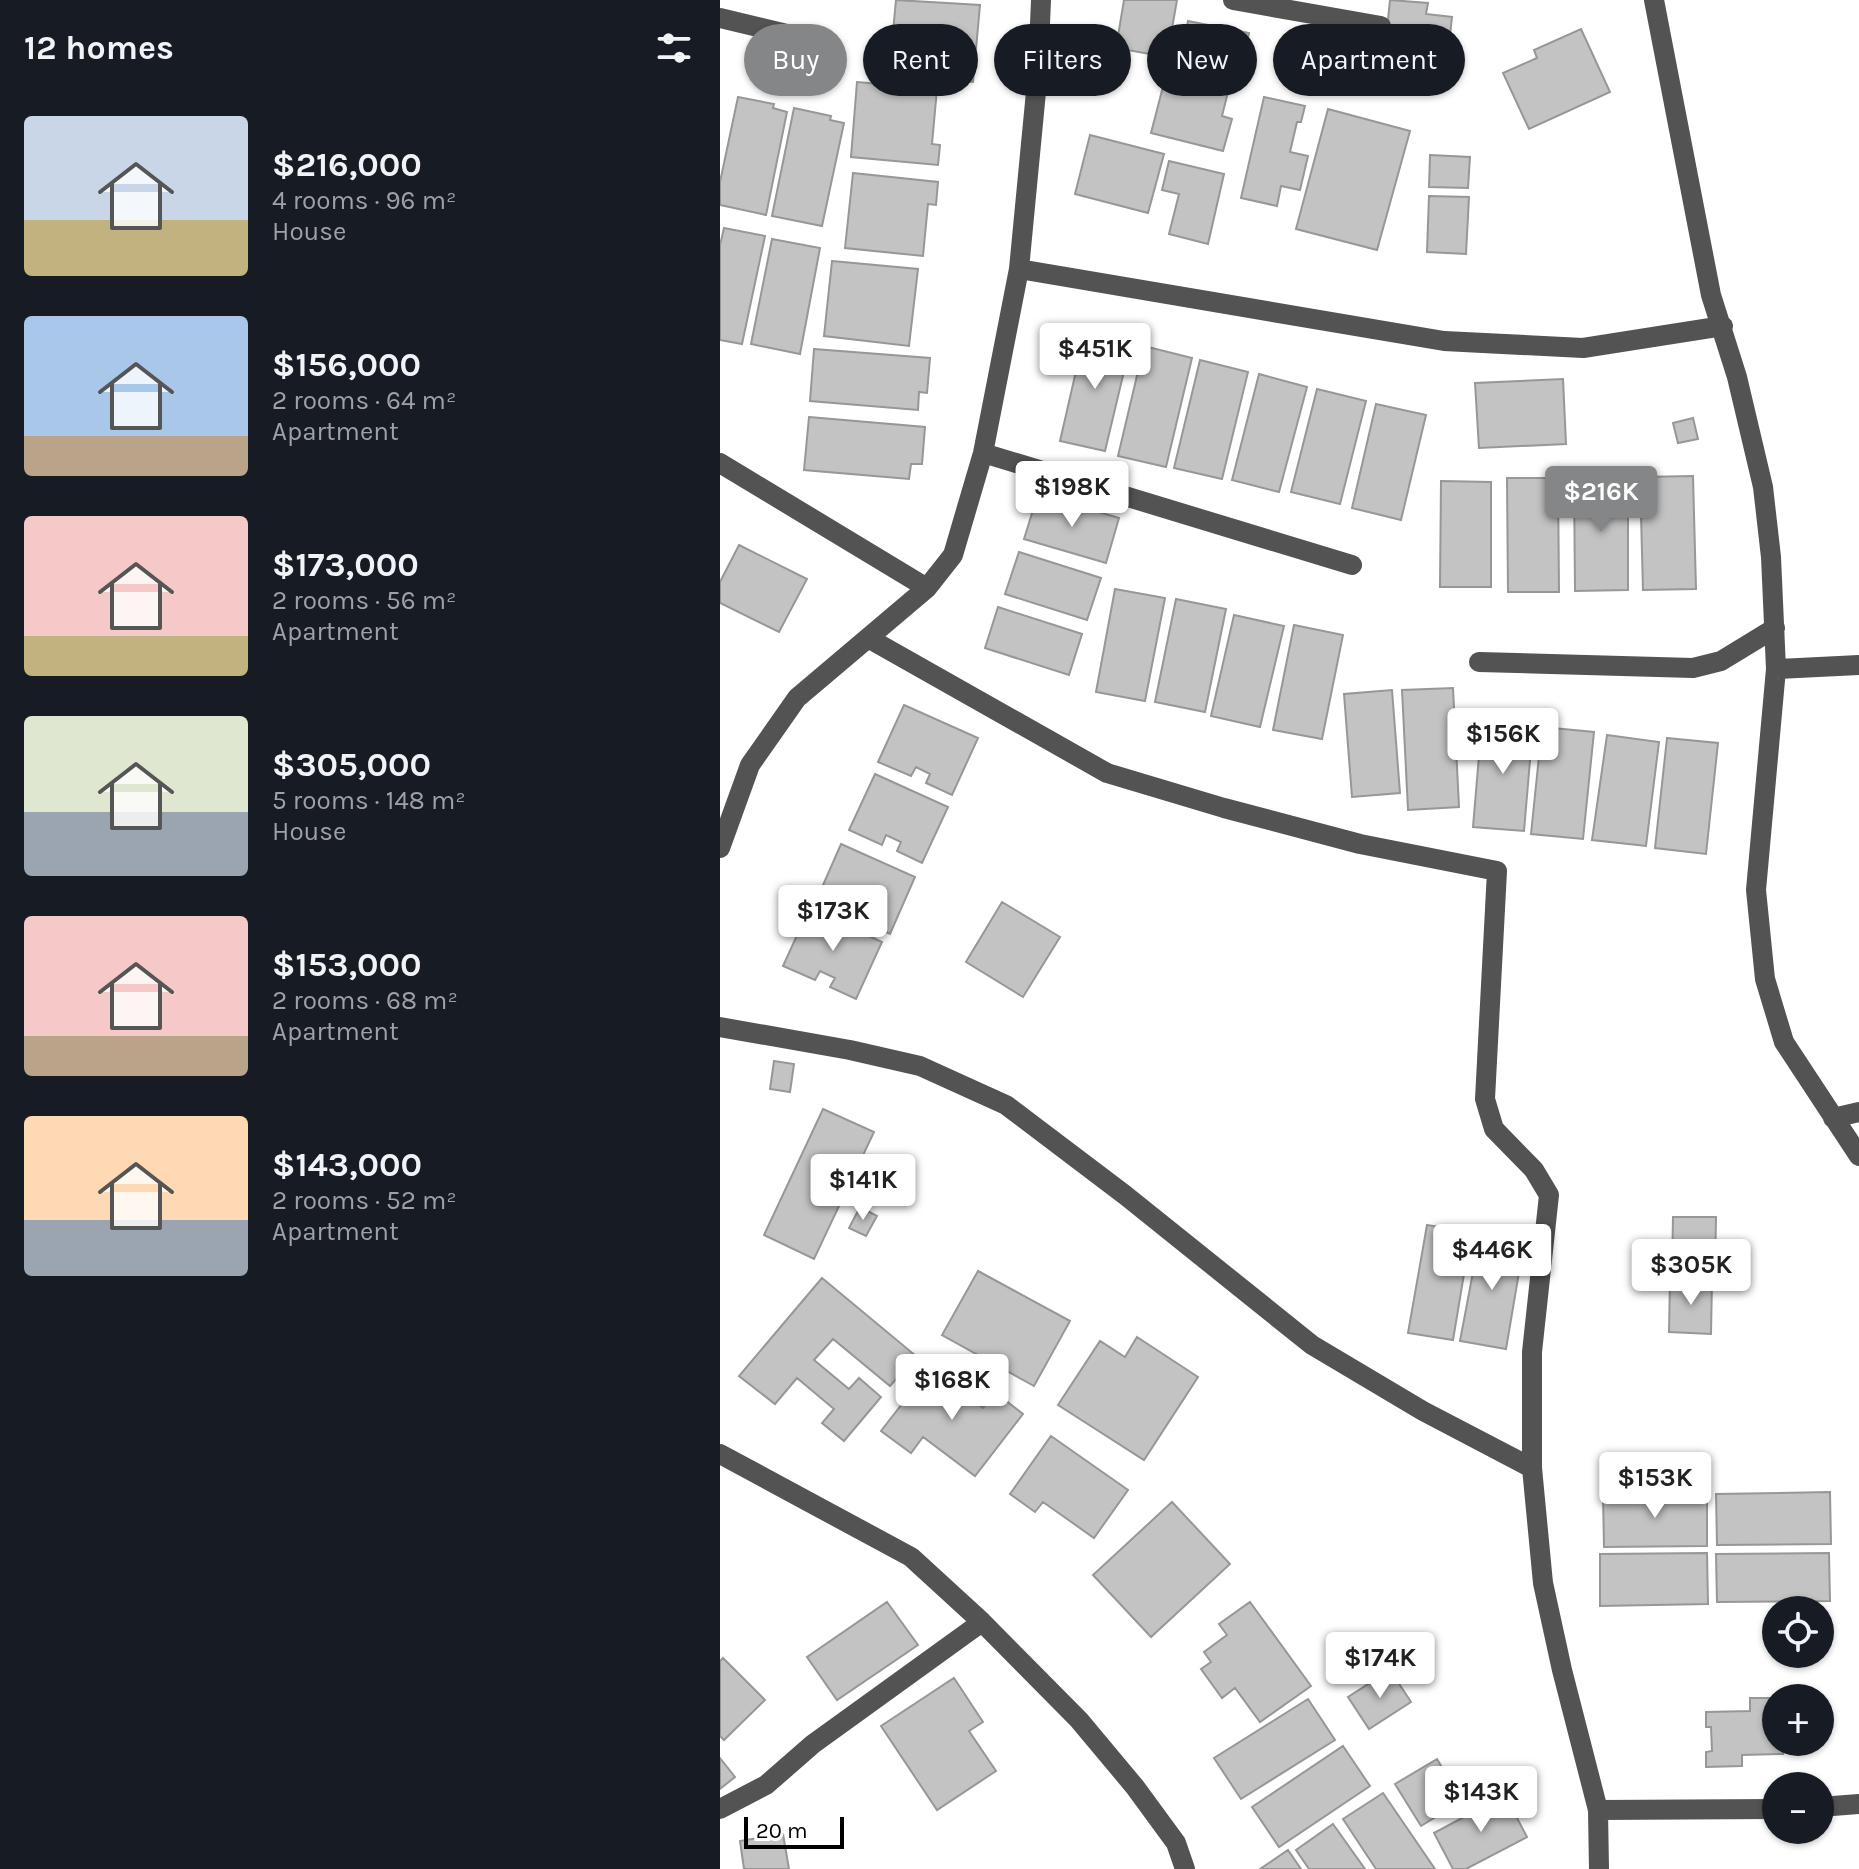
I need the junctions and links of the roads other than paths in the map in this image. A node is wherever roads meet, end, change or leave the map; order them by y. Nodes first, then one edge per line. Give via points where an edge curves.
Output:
1 (1041, 0) edge
2 (1233, 0) edge
3 (1654, 0) edge
4 (720, 18) edge
5 (745, 24) edge
6 (1370, 24) edge
7 (1019, 269) junction
8 (1723, 326) junction
9 (983, 453) junction
10 (720, 463) edge
11 (1352, 565) dead end
12 (927, 588) junction
13 (1775, 628) junction
14 (868, 638) junction
15 (1479, 662) dead end
16 (1859, 665) edge
17 (1776, 669) junction
18 (720, 848) edge
19 (720, 1027) edge
20 (1859, 1112) edge
21 (1833, 1118) junction
22 (1859, 1156) edge
23 (720, 1454) edge
24 (1532, 1468) junction
25 (982, 1622) junction
26 (1859, 1804) edge
27 (1834, 1806) edge
28 (720, 1809) edge
29 (1762, 1809) edge
30 (1598, 1810) junction
31 (1185, 1869) edge
32 (1599, 1869) edge

1 - 7 street
2 - 6 street
3 - 8 street via 1693,210
4 - 5 street
7 - 8 street via 1444,341 1583,348
7 - 9 street
8 - 13 street via 1763,487
9 - 11 street
9 - 12 street via 953,555
10 - 12 street
12 - 14 street
13 - 15 street via 1721,661 1693,668
13 - 17 street
14 - 18 street via 797,698 750,765
14 - 24 street via 1107,773 1360,844 1497,871 1485,1099 1494,1129 1534,1170 1549,1195 1532,1352
16 - 17 street
17 - 21 street via 1756,890 1765,979 1784,1042
19 - 24 street via 920,1066 1006,1105 1312,1345
20 - 21 street
21 - 22 street
23 - 25 street via 911,1557
24 - 30 street via 1543,1583
25 - 28 street via 813,1744 766,1785
25 - 31 street via 1079,1720 1135,1787 1176,1843
26 - 27 street
29 - 30 street
30 - 32 street

